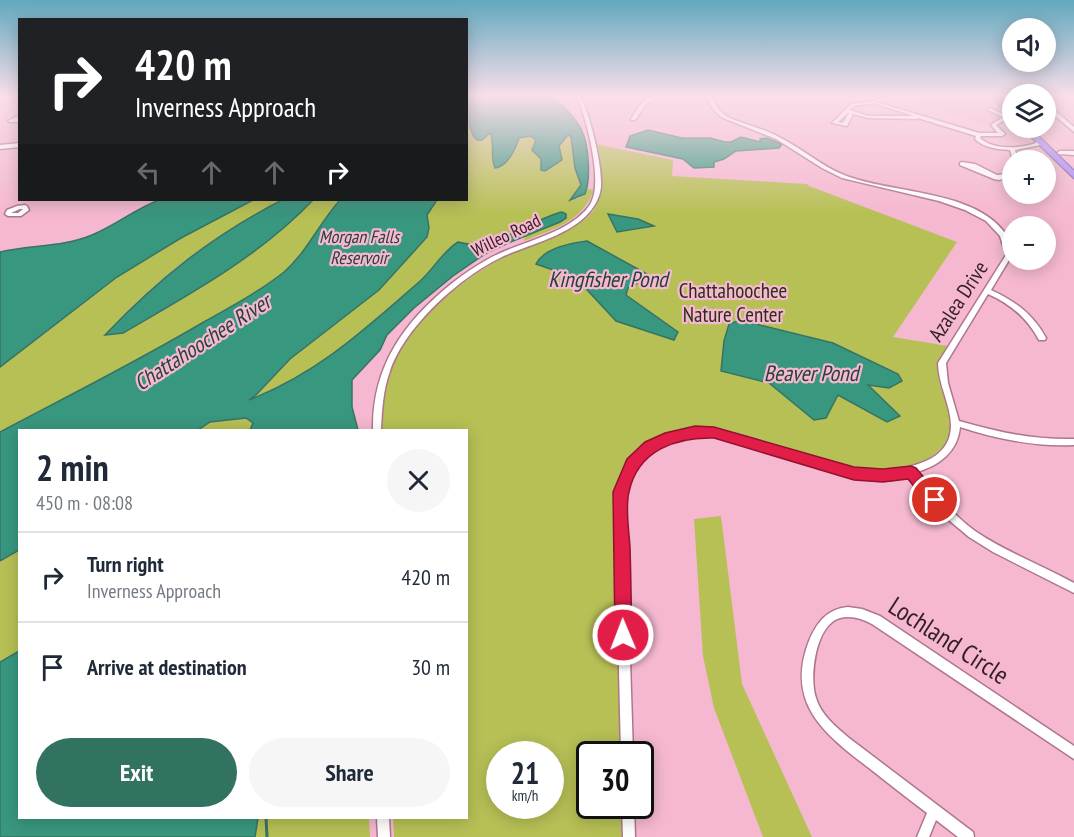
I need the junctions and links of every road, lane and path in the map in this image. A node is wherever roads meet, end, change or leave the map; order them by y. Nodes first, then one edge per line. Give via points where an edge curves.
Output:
1 (589, 135) edge
2 (771, 135) edge
3 (979, 135) edge
4 (1036, 138) edge
5 (1043, 138) edge
6 (1039, 141) junction
7 (18, 145) edge
8 (0, 147) edge
9 (1012, 148) junction
10 (1074, 153) edge
11 (1057, 154) junction
12 (1074, 166) edge
13 (1074, 176) edge
14 (1002, 177) edge
15 (999, 178) junction
16 (1, 210) edge
17 (9, 211) dead end
18 (988, 291) junction
19 (1042, 338) dead end
20 (956, 423) junction
21 (377, 429) edge
22 (1073, 443) edge
23 (911, 472) junction
24 (1074, 588) edge
25 (627, 741) edge
26 (1074, 753) edge
27 (934, 811) junction
28 (383, 819) edge
29 (628, 819) edge
30 (384, 837) edge
31 (629, 837) edge
32 (923, 837) edge
33 (968, 837) edge

1 - 21 street, Willeo Road via 599,181 592,206 572,223 477,269 413,323 392,354 383,378
2 - 18 street, Azalea Drive via 833,172 945,200 989,222 1005,239 1009,255
3 - 9 street via 979,142 987,146
4 - 6 highway
5 - 11 highway
6 - 9 street via 1034,147
6 - 11 highway
7 - 8 street
9 - 11 street
10 - 11 street
11 - 12 highway
11 - 13 highway
14 - 15 street
15 - 15 street via 984,174 962,164 973,165
16 - 17 street
18 - 19 street via 1016,306
18 - 20 street, Azalea Drive via 942,363
20 - 22 street via 1018,440
20 - 23 street via 954,438 946,451
23 - 24 street via 947,513 973,535
23 - 25 street via 883,476 854,473 705,432 665,439 638,457 623,482 620,502
26 - 27 street, Lochland Circle via 876,620 860,613 839,613 826,621 817,636 807,680 812,704 842,739
27 - 32 street
27 - 33 street, Lochland Circle
28 - 30 street
29 - 31 street

